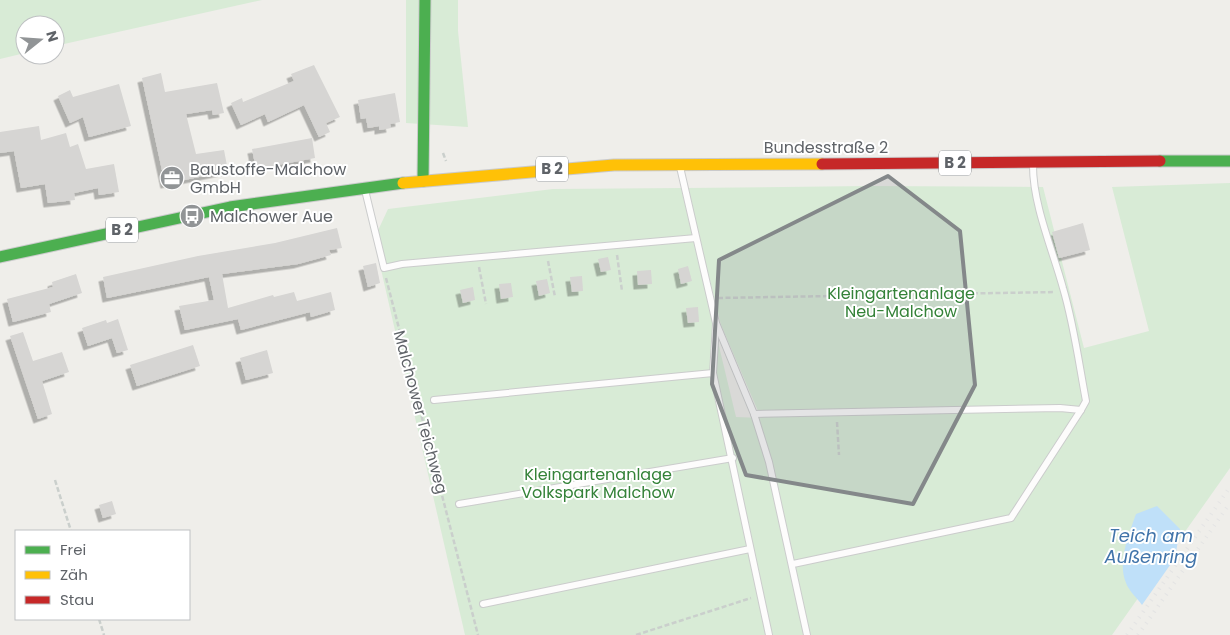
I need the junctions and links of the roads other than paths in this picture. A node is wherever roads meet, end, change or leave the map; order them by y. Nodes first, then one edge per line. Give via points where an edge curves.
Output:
1 (425, 0) edge
2 (1230, 161) edge
3 (1033, 162) junction
4 (680, 165) junction
5 (424, 181) junction
6 (364, 188) junction
7 (696, 238) junction
8 (0, 257) edge
9 (716, 323) junction
10 (713, 373) junction
11 (434, 400) dead end
12 (1081, 410) junction
13 (754, 414) junction
14 (733, 458) junction
15 (459, 504) dead end
16 (750, 549) junction
17 (793, 564) junction
18 (484, 604) dead end
19 (769, 635) edge
20 (807, 635) edge

1 - 5 main road
2 - 3 main road, Bundesstraße 2 / B 2
3 - 4 main road, Bundesstraße 2 / B 2
3 - 12 lane via 1035,188 1064,292 1086,401
4 - 5 main road, Bundesstraße 2 / B 2 via 541,169
4 - 7 lane
5 - 6 main road, B 2
6 - 7 lane via 384,268
6 - 8 main road, B 2 via 252,204
7 - 9 lane
9 - 10 lane
9 - 13 lane
10 - 11 lane
10 - 14 lane
12 - 13 lane
12 - 17 lane via 1011,518
13 - 17 lane
14 - 15 lane
14 - 16 lane
16 - 18 lane
16 - 19 lane
17 - 20 lane

